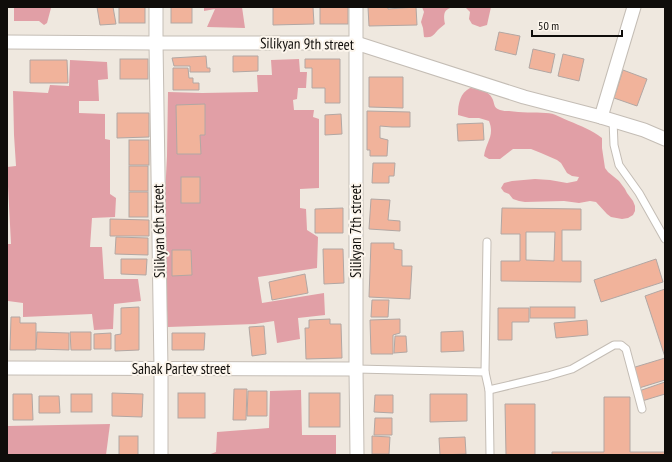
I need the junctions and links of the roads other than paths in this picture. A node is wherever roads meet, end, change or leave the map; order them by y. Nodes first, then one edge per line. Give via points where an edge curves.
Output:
1 (156, 7) edge
2 (356, 7) edge
3 (634, 7) edge
4 (7, 42) edge
5 (156, 43) junction
6 (356, 43) junction
7 (607, 119) junction
8 (665, 139) edge
9 (665, 239) edge
10 (487, 242) dead end
11 (7, 368) edge
12 (161, 369) junction
13 (356, 370) junction
14 (485, 372) junction
15 (489, 390) junction
16 (642, 409) dead end
17 (161, 455) edge
18 (357, 455) edge
19 (490, 455) edge

1 - 5 street, Silikyan 6th street
2 - 6 street, Silikyan 7th street
3 - 7 street
4 - 5 street, Silikyan 9th street
5 - 6 street, Silikyan 9th street
5 - 12 street, Silikyan 6th street
6 - 7 street, Silikyan 9th street via 524,97
6 - 13 street, Silikyan 7th street
7 - 8 street, Silikyan 9th street
7 - 9 lane via 619,165 639,193
10 - 14 lane
11 - 12 street, Sahak Partev street
12 - 13 street, Sahak Partev street
12 - 17 street, Silikyan 6th street
13 - 14 lane
13 - 18 street, Silikyan 7th street
14 - 15 lane
15 - 16 lane via 572,369 614,345 621,345 626,350
15 - 19 lane

